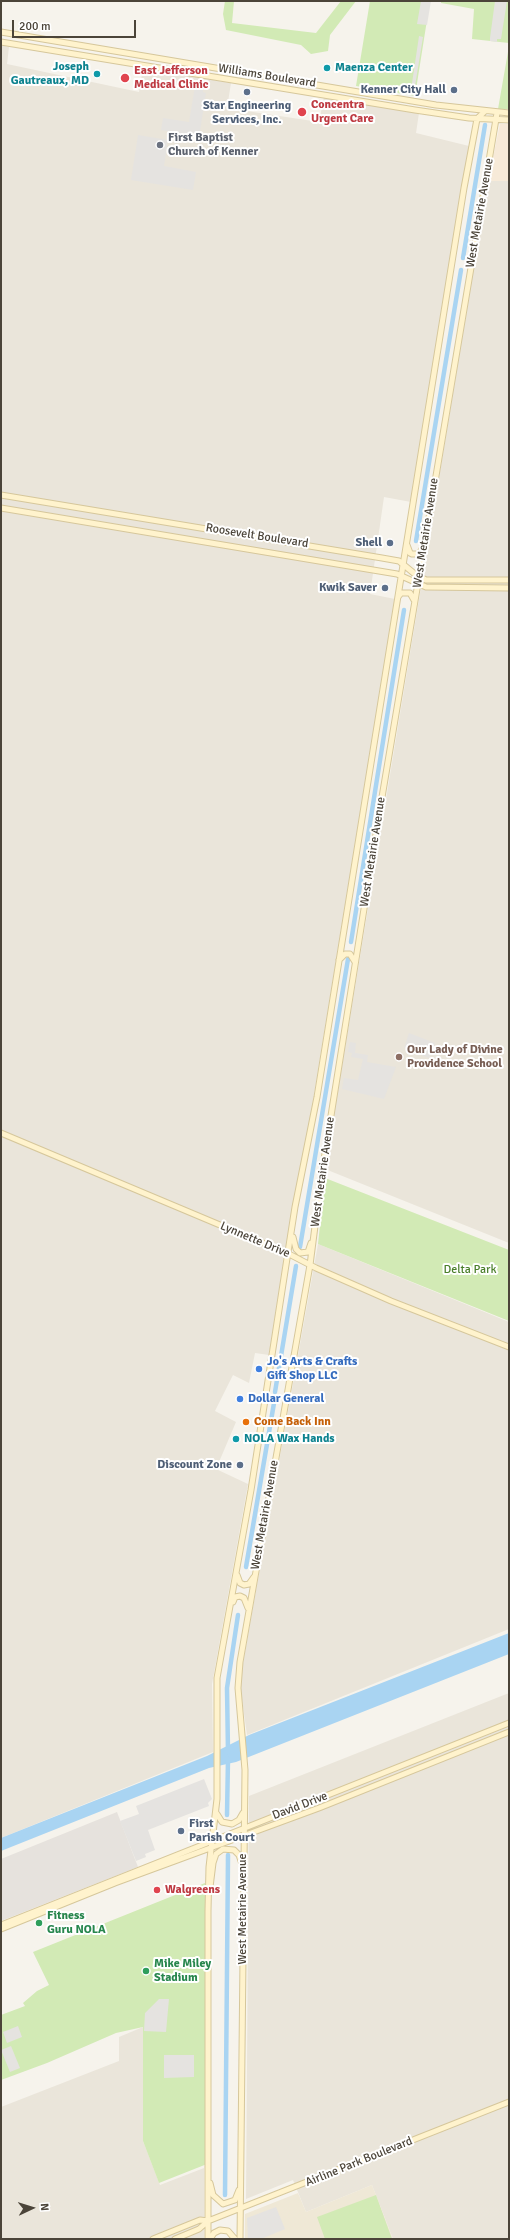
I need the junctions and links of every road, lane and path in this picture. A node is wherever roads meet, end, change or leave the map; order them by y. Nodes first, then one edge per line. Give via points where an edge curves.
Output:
1 (1, 32) edge
2 (1, 42) edge
3 (438, 105) junction
4 (485, 112) junction
5 (438, 113) junction
6 (497, 113) junction
7 (509, 113) edge
8 (477, 119) junction
9 (496, 120) junction
10 (509, 120) edge
11 (1, 495) edge
12 (1, 508) edge
13 (407, 540) junction
14 (424, 546) junction
15 (403, 564) junction
16 (401, 574) junction
17 (419, 577) junction
18 (509, 580) edge
19 (418, 585) junction
20 (509, 588) edge
21 (398, 598) junction
22 (415, 603) junction
23 (338, 961) junction
24 (355, 967) junction
25 (1, 1133) edge
26 (292, 1226) junction
27 (314, 1237) junction
28 (289, 1254) junction
29 (310, 1265) junction
30 (509, 1347) edge
31 (237, 1570) junction
32 (254, 1576) junction
33 (232, 1603) junction
34 (248, 1613) junction
35 (509, 1723) edge
36 (509, 1732) edge
37 (216, 1810) junction
38 (244, 1810) junction
39 (244, 1828) junction
40 (244, 1836) junction
41 (213, 1840) junction
42 (212, 1848) junction
43 (149, 1869) junction
44 (244, 1877) junction
45 (208, 1891) junction
46 (1, 1924) edge
47 (1, 1929) edge
48 (509, 2102) edge
49 (207, 2169) junction
50 (241, 2185) junction
51 (241, 2210) junction
52 (208, 2221) junction
53 (153, 2239) edge
54 (175, 2239) edge
55 (209, 2239) edge
56 (235, 2239) edge
57 (240, 2239) edge

1 - 3 main road, Williams Boulevard
2 - 5 main road, Williams Boulevard
3 - 4 main road, Williams Boulevard
3 - 5 main road
4 - 6 main road, Williams Boulevard
4 - 8 main road
5 - 8 main road, Williams Boulevard
6 - 7 main road, Williams Boulevard
6 - 9 main road, West Metairie Avenue
8 - 9 main road, Williams Boulevard
8 - 13 main road, West Metairie Avenue
9 - 10 main road, Williams Boulevard
9 - 14 main road, West Metairie Avenue
11 - 15 main road, Roosevelt Boulevard via 346,550
12 - 16 main road, Roosevelt Boulevard
13 - 14 main road via 408,549 412,554 419,554
13 - 15 main road, West Metairie Avenue
14 - 17 main road, West Metairie Avenue
15 - 16 main road, West Metairie Avenue
15 - 17 main road, Roosevelt Boulevard
16 - 19 main road, Roosevelt Boulevard
16 - 21 main road, West Metairie Avenue
17 - 18 main road via 429,580
17 - 19 main road, West Metairie Avenue
19 - 20 main road, Roosevelt Boulevard via 430,588
19 - 22 main road, West Metairie Avenue
21 - 22 main road via 402,593 410,593
21 - 23 main road, West Metairie Avenue
22 - 24 main road, West Metairie Avenue
23 - 24 main road via 345,954 350,954 353,956
23 - 26 main road, West Metairie Avenue via 316,1101
24 - 27 main road, West Metairie Avenue
25 - 28 main road, Lynnette Drive
26 - 27 main road via 293,1242 300,1253 308,1252
26 - 28 main road, West Metairie Avenue
27 - 29 main road, West Metairie Avenue
28 - 29 main road, Lynnette Drive
28 - 31 main road, West Metairie Avenue
29 - 30 main road, Lynnette Drive via 391,1301
29 - 32 main road, West Metairie Avenue
31 - 32 main road via 238,1578 244,1585 249,1584
31 - 33 main road, West Metairie Avenue
32 - 34 main road, West Metairie Avenue
33 - 34 main road via 235,1597 244,1598 248,1604
33 - 37 main road, West Metairie Avenue via 217,1678
34 - 38 main road, West Metairie Avenue via 238,1688 245,1770
35 - 39 main road, David Drive
36 - 40 main road, David Drive
37 - 38 main road via 222,1822 228,1824 239,1820
37 - 41 main road, West Metairie Avenue
38 - 39 main road, West Metairie Avenue
39 - 40 main road, West Metairie Avenue
39 - 41 main road, David Drive
40 - 42 main road, David Drive
40 - 44 main road, West Metairie Avenue
41 - 42 main road, West Metairie Avenue
41 - 43 main road, David Drive
42 - 43 main road, David Drive
42 - 45 main road, West Metairie Avenue
43 - 46 main road, David Drive
43 - 47 main road, David Drive
44 - 45 main road via 239,1855 229,1848 223,1849 216,1854
44 - 50 main road, West Metairie Avenue
45 - 49 main road, West Metairie Avenue
48 - 51 main road, Airline Park Boulevard
49 - 50 main road via 213,2194 223,2204 235,2200
49 - 52 main road, West Metairie Avenue
50 - 51 main road, West Metairie Avenue
51 - 52 main road, Airline Park Boulevard
51 - 57 main road, West Metairie Avenue
52 - 53 main road, Airline Park Boulevard via 200,2220
52 - 54 main road, Airline Park Boulevard via 199,2229
52 - 55 main road, West Metairie Avenue
55 - 56 main road via 220,2230 228,2231

